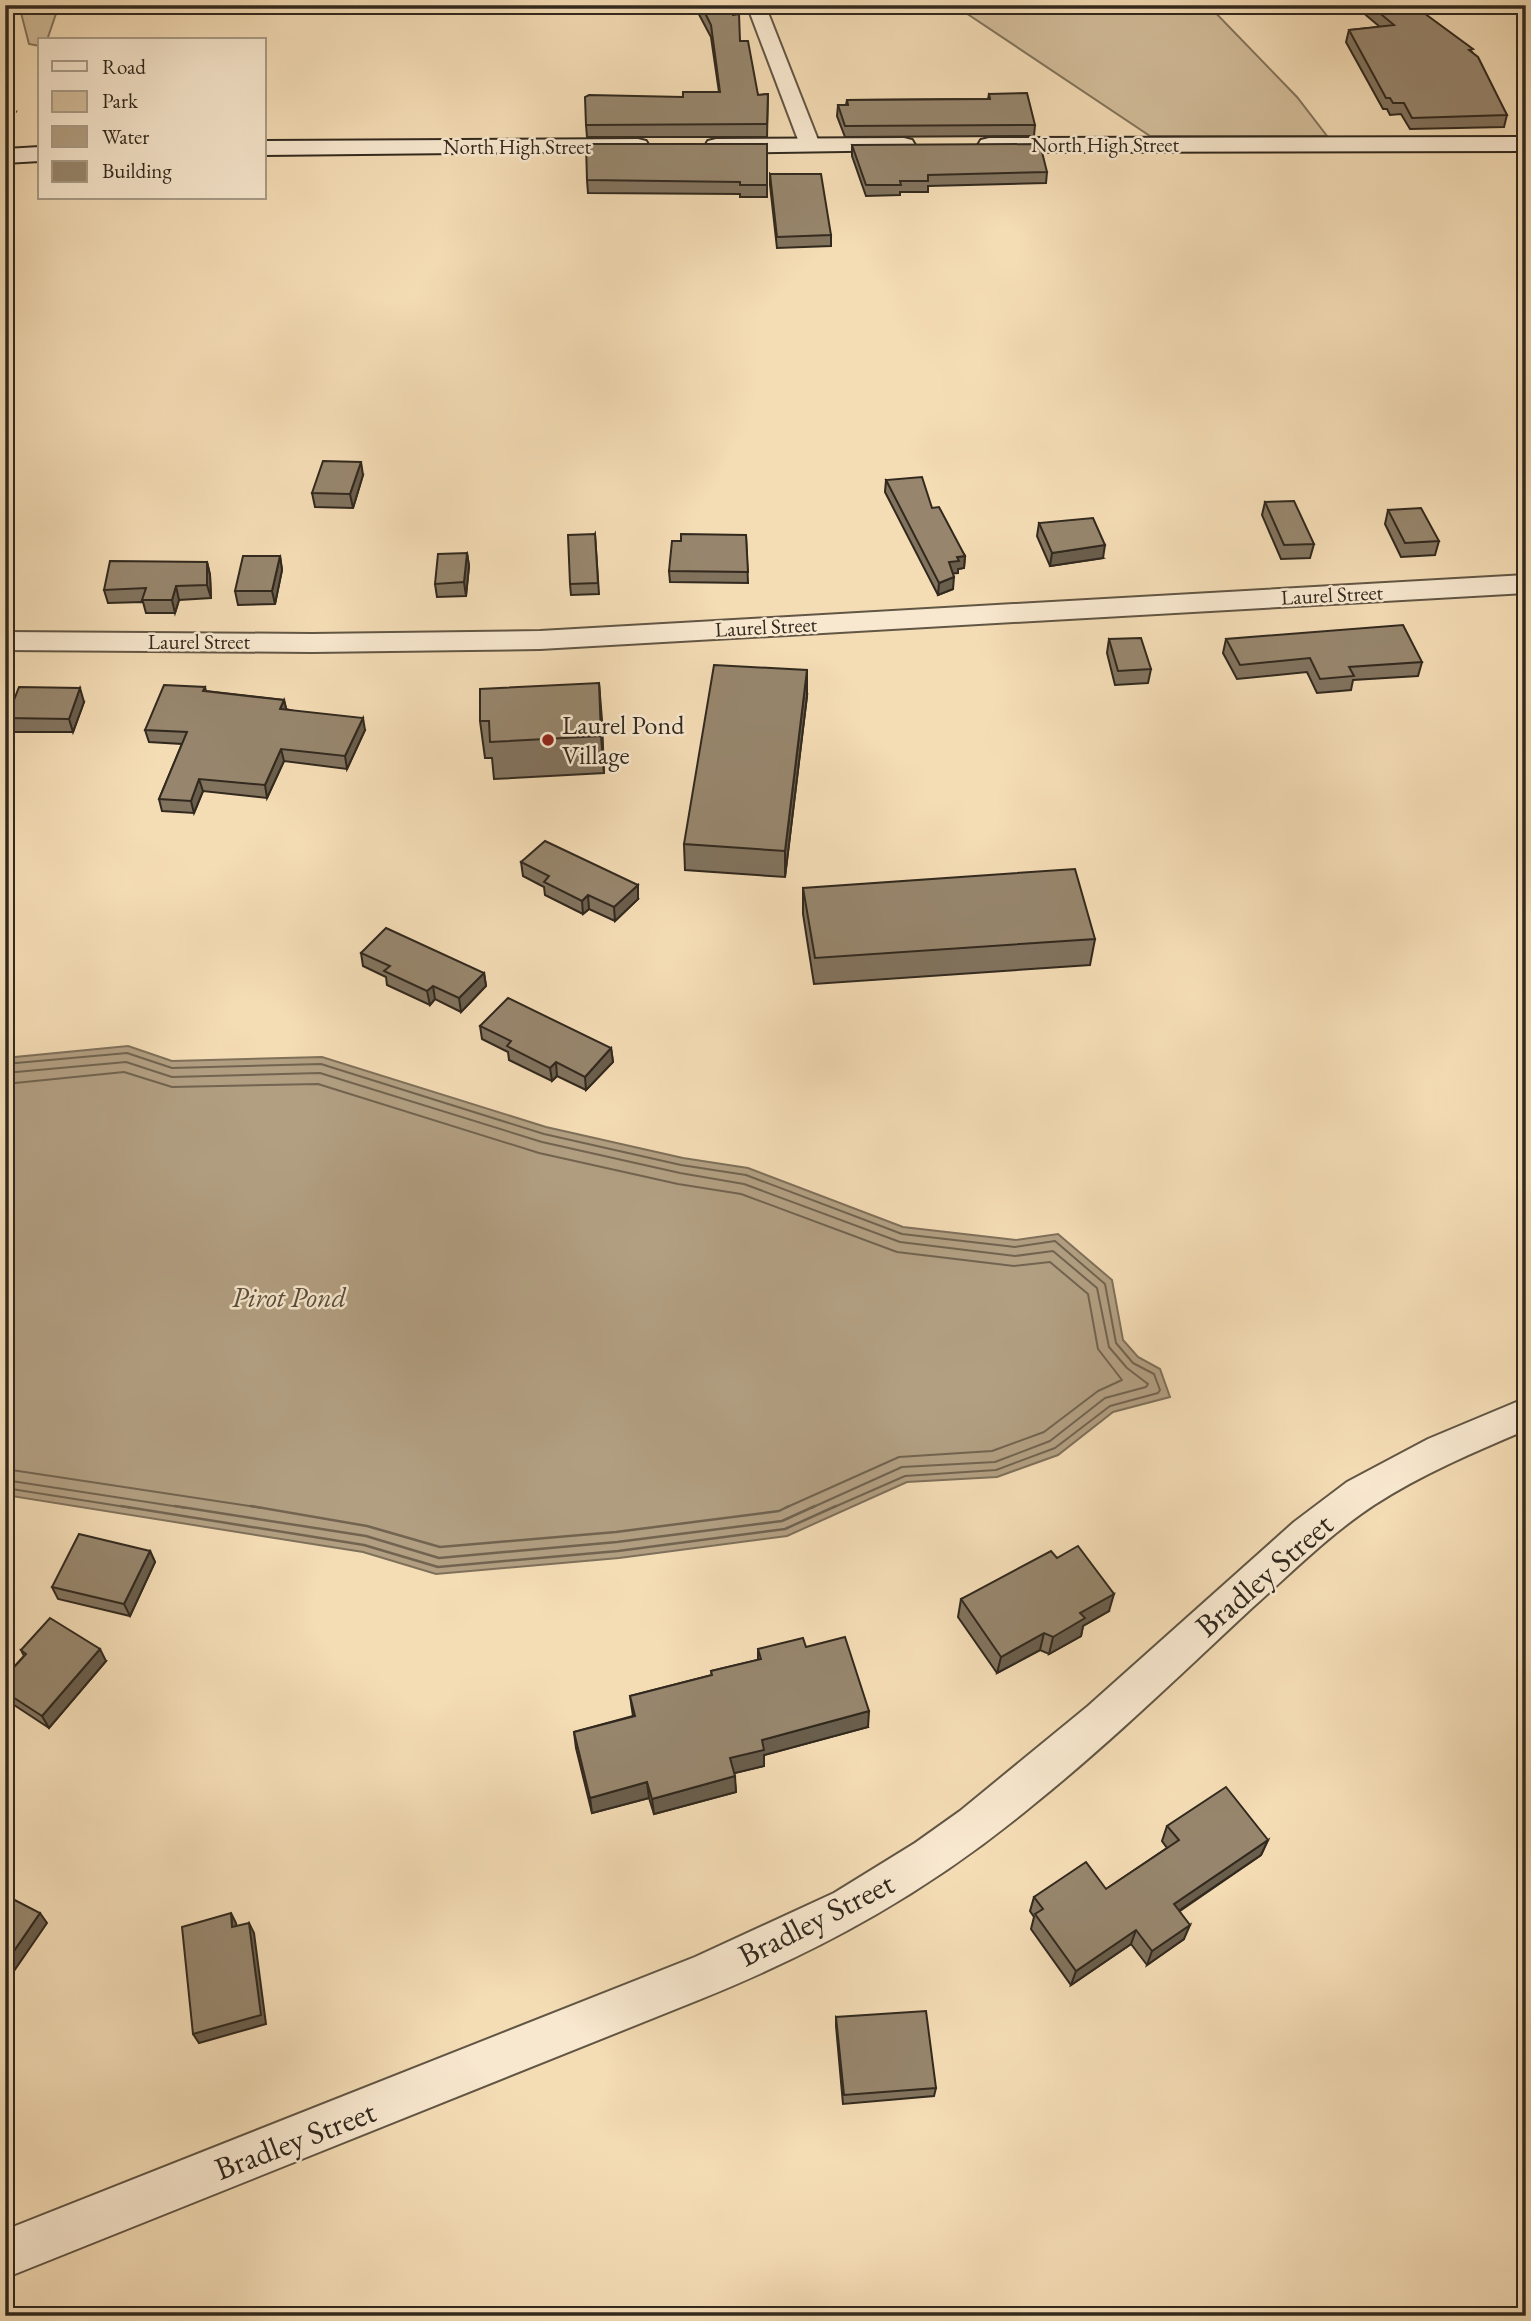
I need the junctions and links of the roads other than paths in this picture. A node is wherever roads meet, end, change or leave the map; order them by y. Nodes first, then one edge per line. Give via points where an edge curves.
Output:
1 (756, 5) edge
2 (1526, 144) edge
3 (810, 145) junction
4 (920, 145) edge
5 (961, 145) edge
6 (656, 146) edge
7 (697, 146) edge
8 (266, 148) edge
9 (38, 154) edge
10 (5, 156) edge
11 (1526, 584) edge
12 (5, 641) edge
13 (1526, 1413) edge
14 (5, 2254) edge

1 - 3 street
2 - 5 main road, North High Street
3 - 4 main road
3 - 7 main road
6 - 8 main road, North High Street
9 - 10 main road
11 - 12 main road, Laurel Street via 541,640
13 - 14 street, Bradley Street via 1409,1464 1357,1496 1014,1793 885,1888 756,1953 484,2066

